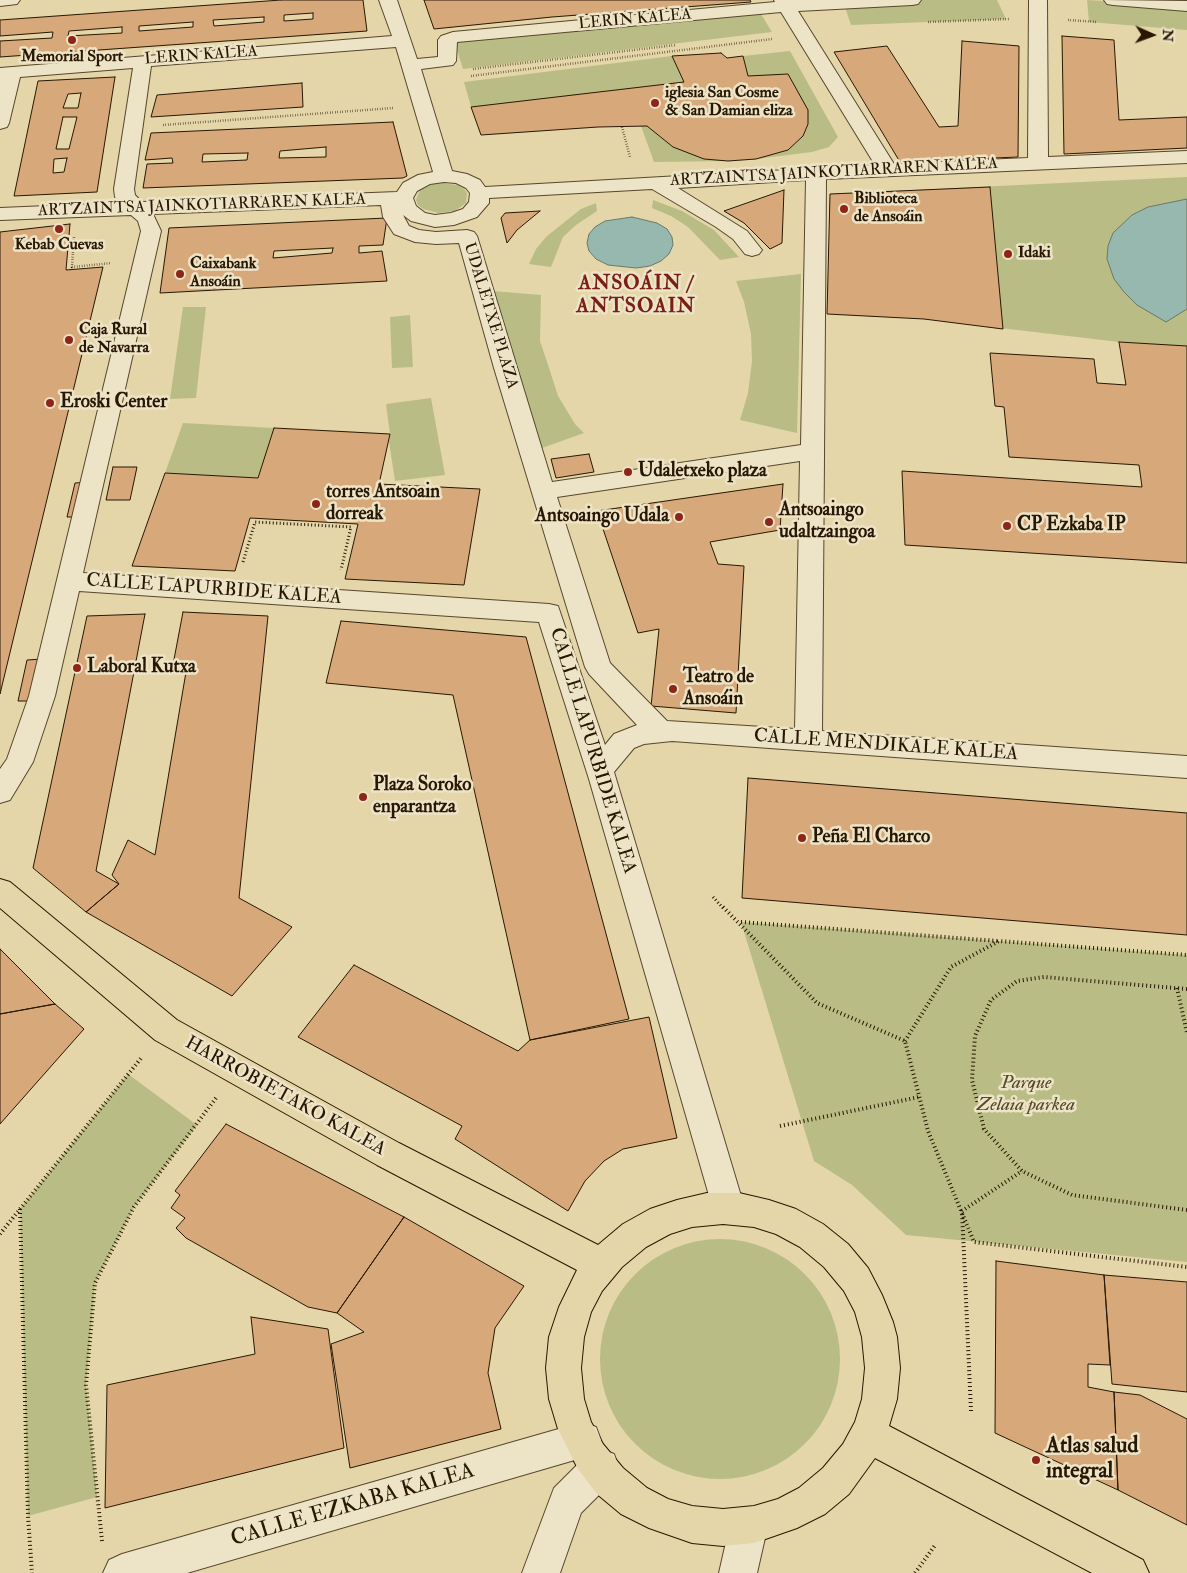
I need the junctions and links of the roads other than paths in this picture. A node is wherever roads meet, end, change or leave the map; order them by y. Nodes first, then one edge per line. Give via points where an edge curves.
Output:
1 (11, 0) edge
2 (388, 0) edge
3 (912, 0) edge
4 (1038, 0) edge
5 (1113, 0) edge
6 (0, 1) edge
7 (785, 3) edge
8 (1187, 6) edge
9 (403, 41) junction
10 (143, 61) junction
11 (410, 65) junction
12 (6, 73) edge
13 (0, 123) edge
14 (1187, 157) edge
15 (1038, 163) junction
16 (888, 170) junction
17 (816, 174) junction
18 (444, 176) junction
19 (656, 183) junction
20 (480, 193) junction
21 (397, 198) junction
22 (134, 207) junction
23 (0, 214) edge
24 (752, 250) dead end
25 (812, 451) junction
26 (543, 491) junction
27 (69, 581) junction
28 (661, 732) junction
29 (808, 740) junction
30 (1187, 767) edge
31 (600, 770) junction
32 (0, 792) edge
33 (0, 892) edge
34 (728, 1206) junction
35 (597, 1262) junction
36 (871, 1436) junction
37 (592, 1454) junction
38 (748, 1530) junction
39 (112, 1559) edge
40 (540, 1573) edge
41 (738, 1573) edge
42 (1130, 1573) edge

1 - 6 street
2 - 9 street
3 - 7 street, LERIN KALEA
4 - 15 street
5 - 8 street
7 - 11 street, LERIN KALEA via 453,37 448,40 447,61
7 - 16 street
9 - 10 street, LERIN KALEA
9 - 11 street
10 - 12 street, LERIN KALEA
10 - 22 street, CALLE LAPURBIDE KALEA via 124,189 125,197
11 - 18 street
12 - 13 street
14 - 15 street, ARTZAINTSA JAINKOTIARRAREN KALEA
15 - 16 street, ARTZAINTSA JAINKOTIARRAREN KALEA
16 - 17 street, ARTZAINTSA JAINKOTIARRAREN KALEA
17 - 19 street, ARTZAINTSA JAINKOTIARRAREN KALEA
17 - 25 street
18 - 20 street via 473,184
18 - 21 street via 425,179
19 - 20 street, ARTZAINTSA JAINKOTIARRAREN KALEA
19 - 24 street via 723,222
20 - 21 street via 479,203 470,213 435,221 418,217
21 - 22 street, ARTZAINTSA JAINKOTIARRAREN KALEA
21 - 26 street, UDALETXE PLAZA via 394,218 401,230 415,236 436,238 467,236
22 - 23 street, ARTZAINTSA JAINKOTIARRAREN KALEA
22 - 27 street, CALLE LAPURBIDE KALEA via 147,219 151,231
25 - 26 street
25 - 29 street
26 - 28 street, UDALETXE PLAZA via 598,667
27 - 31 street, CALLE LAPURBIDE KALEA via 549,613
27 - 32 street, CALLE LAPURBIDE KALEA via 42,696 19,762
28 - 29 street, CALLE MENDIKALE KALEA
28 - 31 street, CALLE MENDIKALE KALEA via 641,734 624,741
29 - 30 street, CALLE MENDIKALE KALEA
31 - 34 street, CALLE LAPURBIDE KALEA
33 - 35 main road, HARROBIETAKO KALEA via 166,1030 388,1154
34 - 35 main road via 679,1210 634,1229
34 - 36 main road via 776,1218 820,1244 854,1283 876,1331 882,1383
35 - 37 main road via 574,1300 564,1346 566,1394
36 - 38 main road via 836,1486 800,1513
36 - 42 main road
37 - 38 main road via 643,1504 694,1526
37 - 39 street, CALLE EZKABA KALEA
37 - 40 street via 567,1501
38 - 41 street

